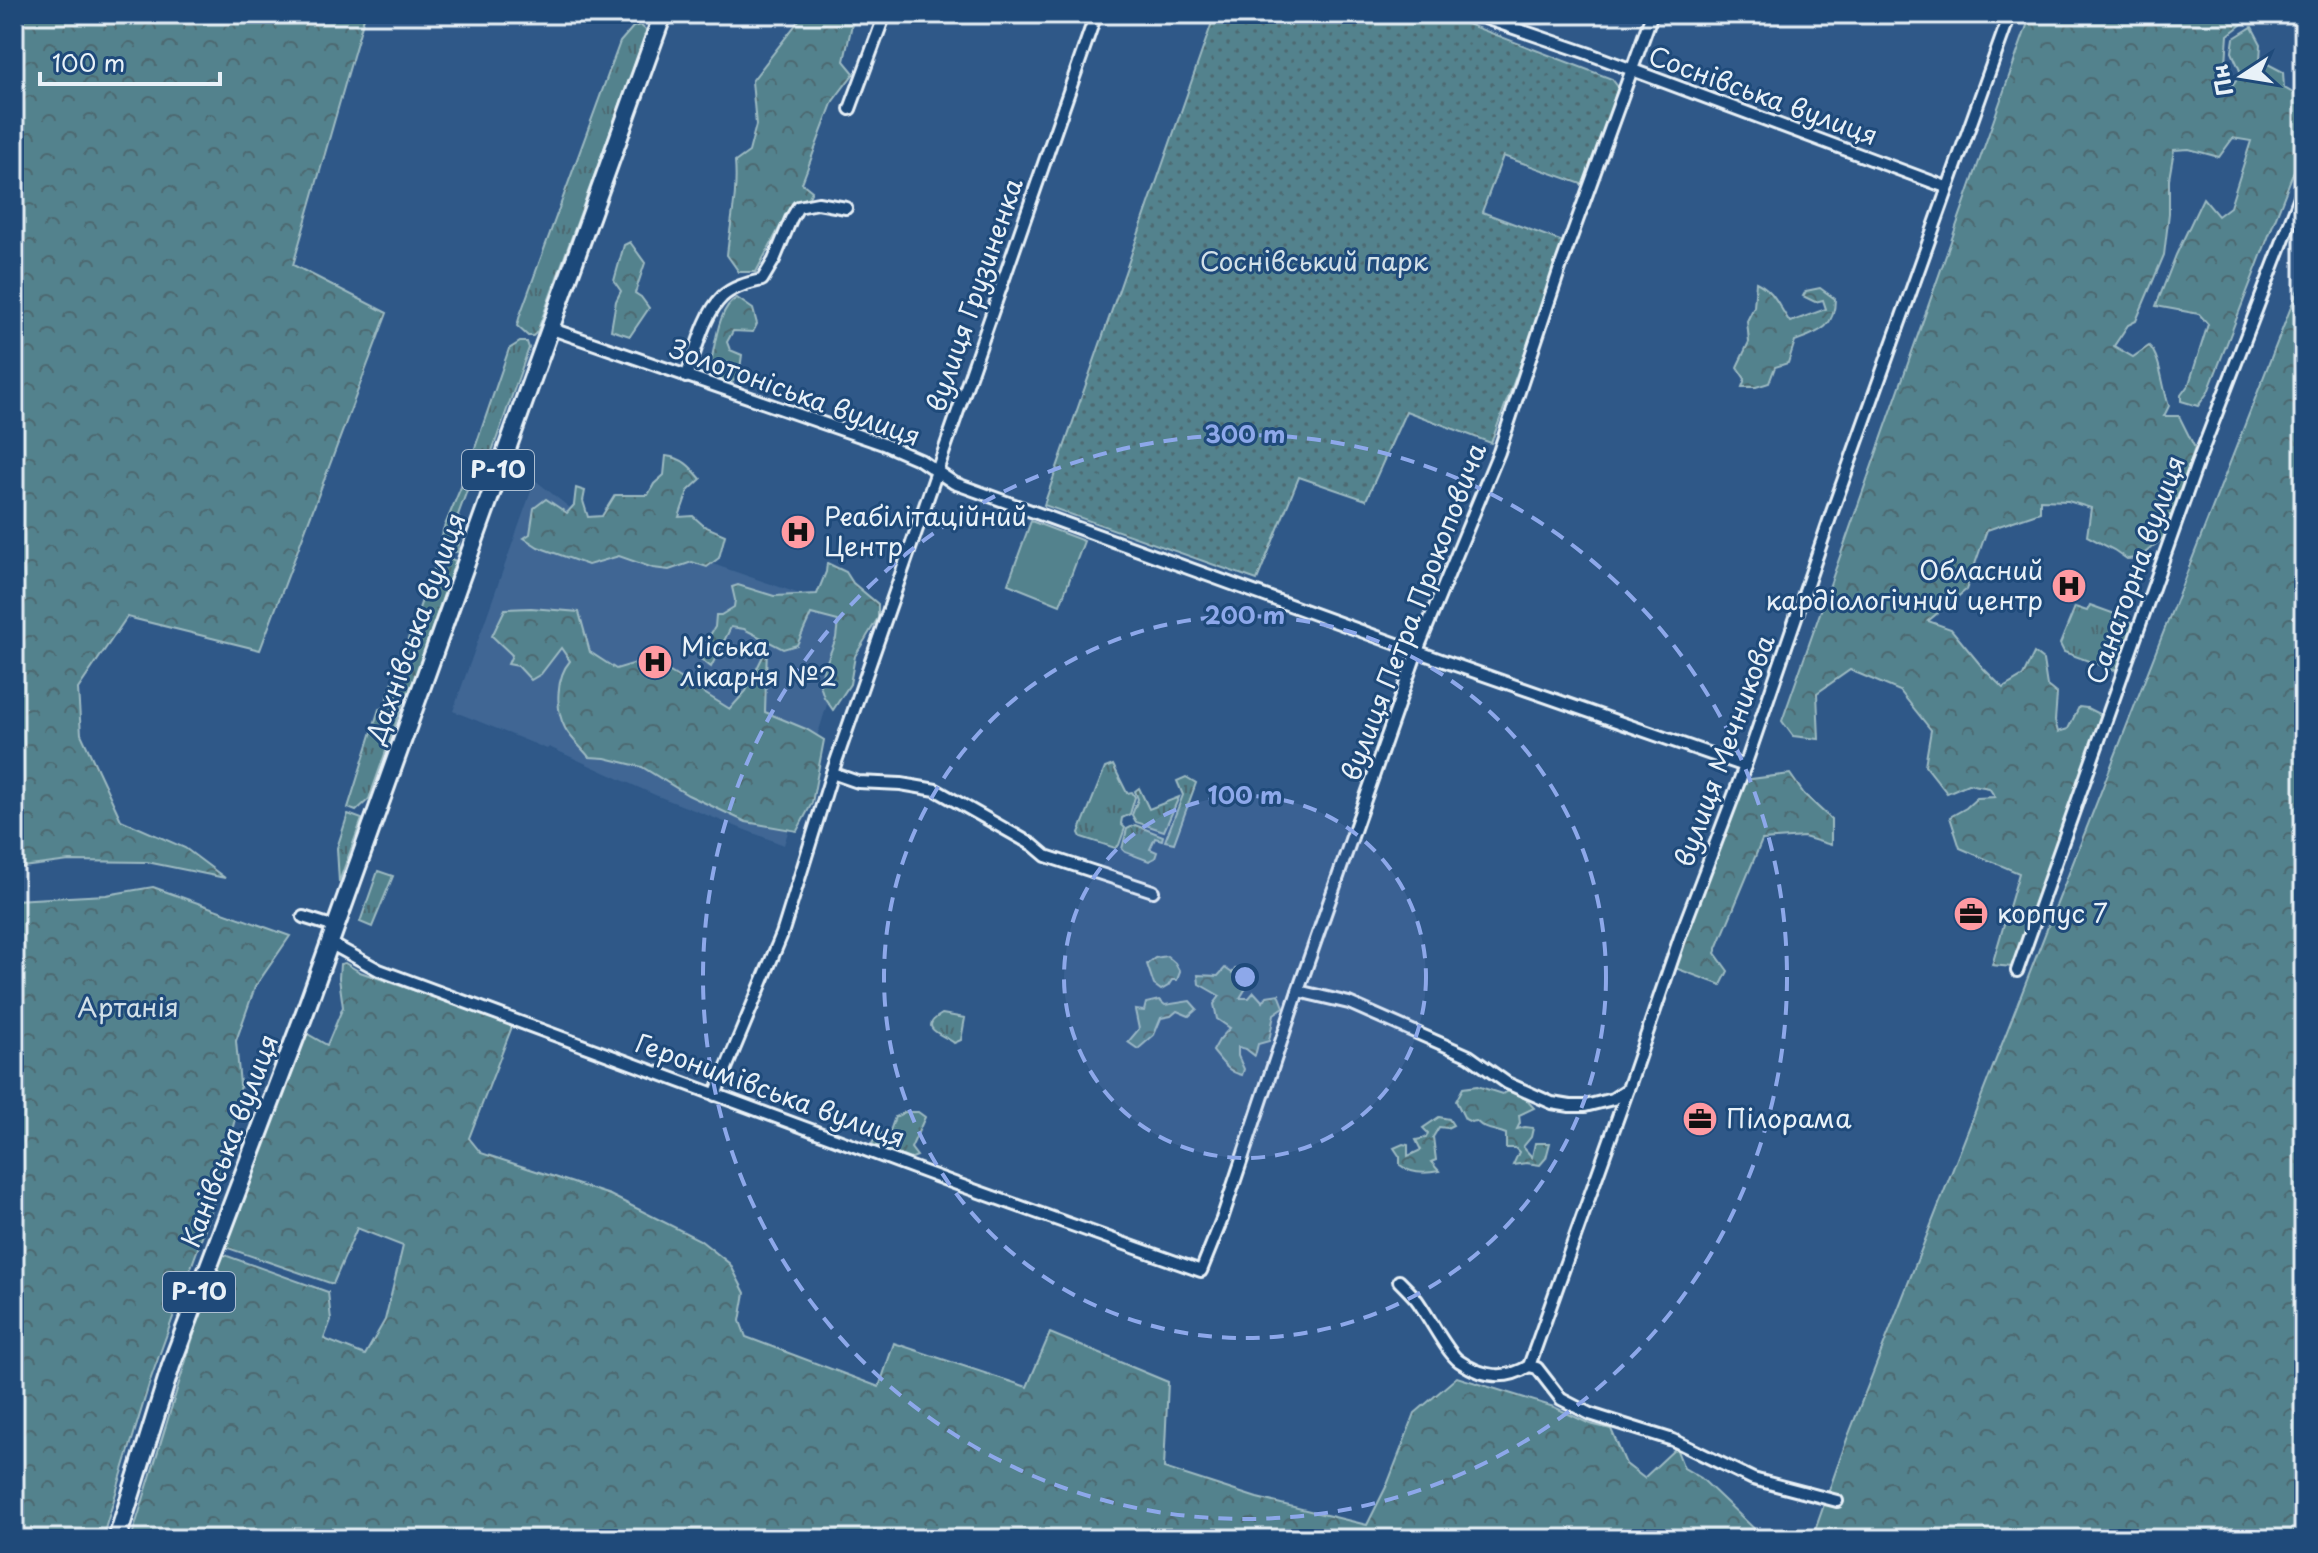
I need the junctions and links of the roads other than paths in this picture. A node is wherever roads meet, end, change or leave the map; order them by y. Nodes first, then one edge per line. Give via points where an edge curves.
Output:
1 (663, 14) edge
2 (885, 14) edge
3 (1096, 14) edge
4 (1473, 14) edge
5 (1652, 14) edge
6 (2010, 14) edge
7 (1633, 71) junction
8 (850, 109) dead end
9 (2304, 186) edge
10 (1946, 187) junction
11 (846, 208) dead end
12 (549, 328) junction
13 (686, 377) junction
14 (936, 472) junction
15 (1417, 651) junction
16 (1745, 766) junction
17 (832, 773) junction
18 (1153, 891) dead end
19 (303, 917) dead end
20 (332, 934) junction
21 (2017, 971) dead end
22 (1298, 991) junction
23 (1628, 1089) junction
24 (715, 1095) junction
25 (1201, 1271) joint
26 (1399, 1281) dead end
27 (1529, 1366) junction
28 (1837, 1501) dead end
29 (117, 1539) edge

1 - 12 main road, Дахнівська вулиця / Р-10
2 - 8 street
3 - 14 street, вулиця Грузиненка
4 - 7 street, Соснівська вулиця
5 - 7 street, вулиця Петра Прокоповича
6 - 10 street, вулиця Мечникова
7 - 10 street, Соснівська вулиця
7 - 15 street, вулиця Петра Прокоповича via 1499,452
9 - 21 street, Санаторна вулиця via 2197,464
10 - 16 street, вулиця Мечникова
11 - 13 street via 818,203 798,207 762,280 724,294 712,308
12 - 13 street, Золотоніська вулиця
12 - 20 main road, Дахнівська вулиця / Р-10
13 - 14 street, Золотоніська вулиця via 883,444
14 - 15 street, Золотоніська вулиця via 954,483
14 - 17 street, вулиця Грузиненка
15 - 16 street, Золотоніська вулиця
15 - 22 street, вулиця Петра Прокоповича
16 - 23 street, вулиця Мечникова
17 - 18 street via 858,782 936,790 1046,856
17 - 24 street, вулиця Грузиненка via 782,934
19 - 20 street, Геронимівська вулиця
20 - 24 street, Геронимівська вулиця via 379,970
20 - 29 main road, Канівська вулиця / Р-10 via 171,1366
22 - 23 street via 1363,1009 1469,1056 1507,1083 1552,1103 1585,1106
22 - 25 street, вулиця Петра Прокоповича
23 - 27 street, вулиця Мечникова
24 - 25 street, Геронимівська вулиця
26 - 27 street via 1457,1360 1492,1376
27 - 28 street via 1537,1368 1561,1399 1590,1414 1673,1440 1753,1479

